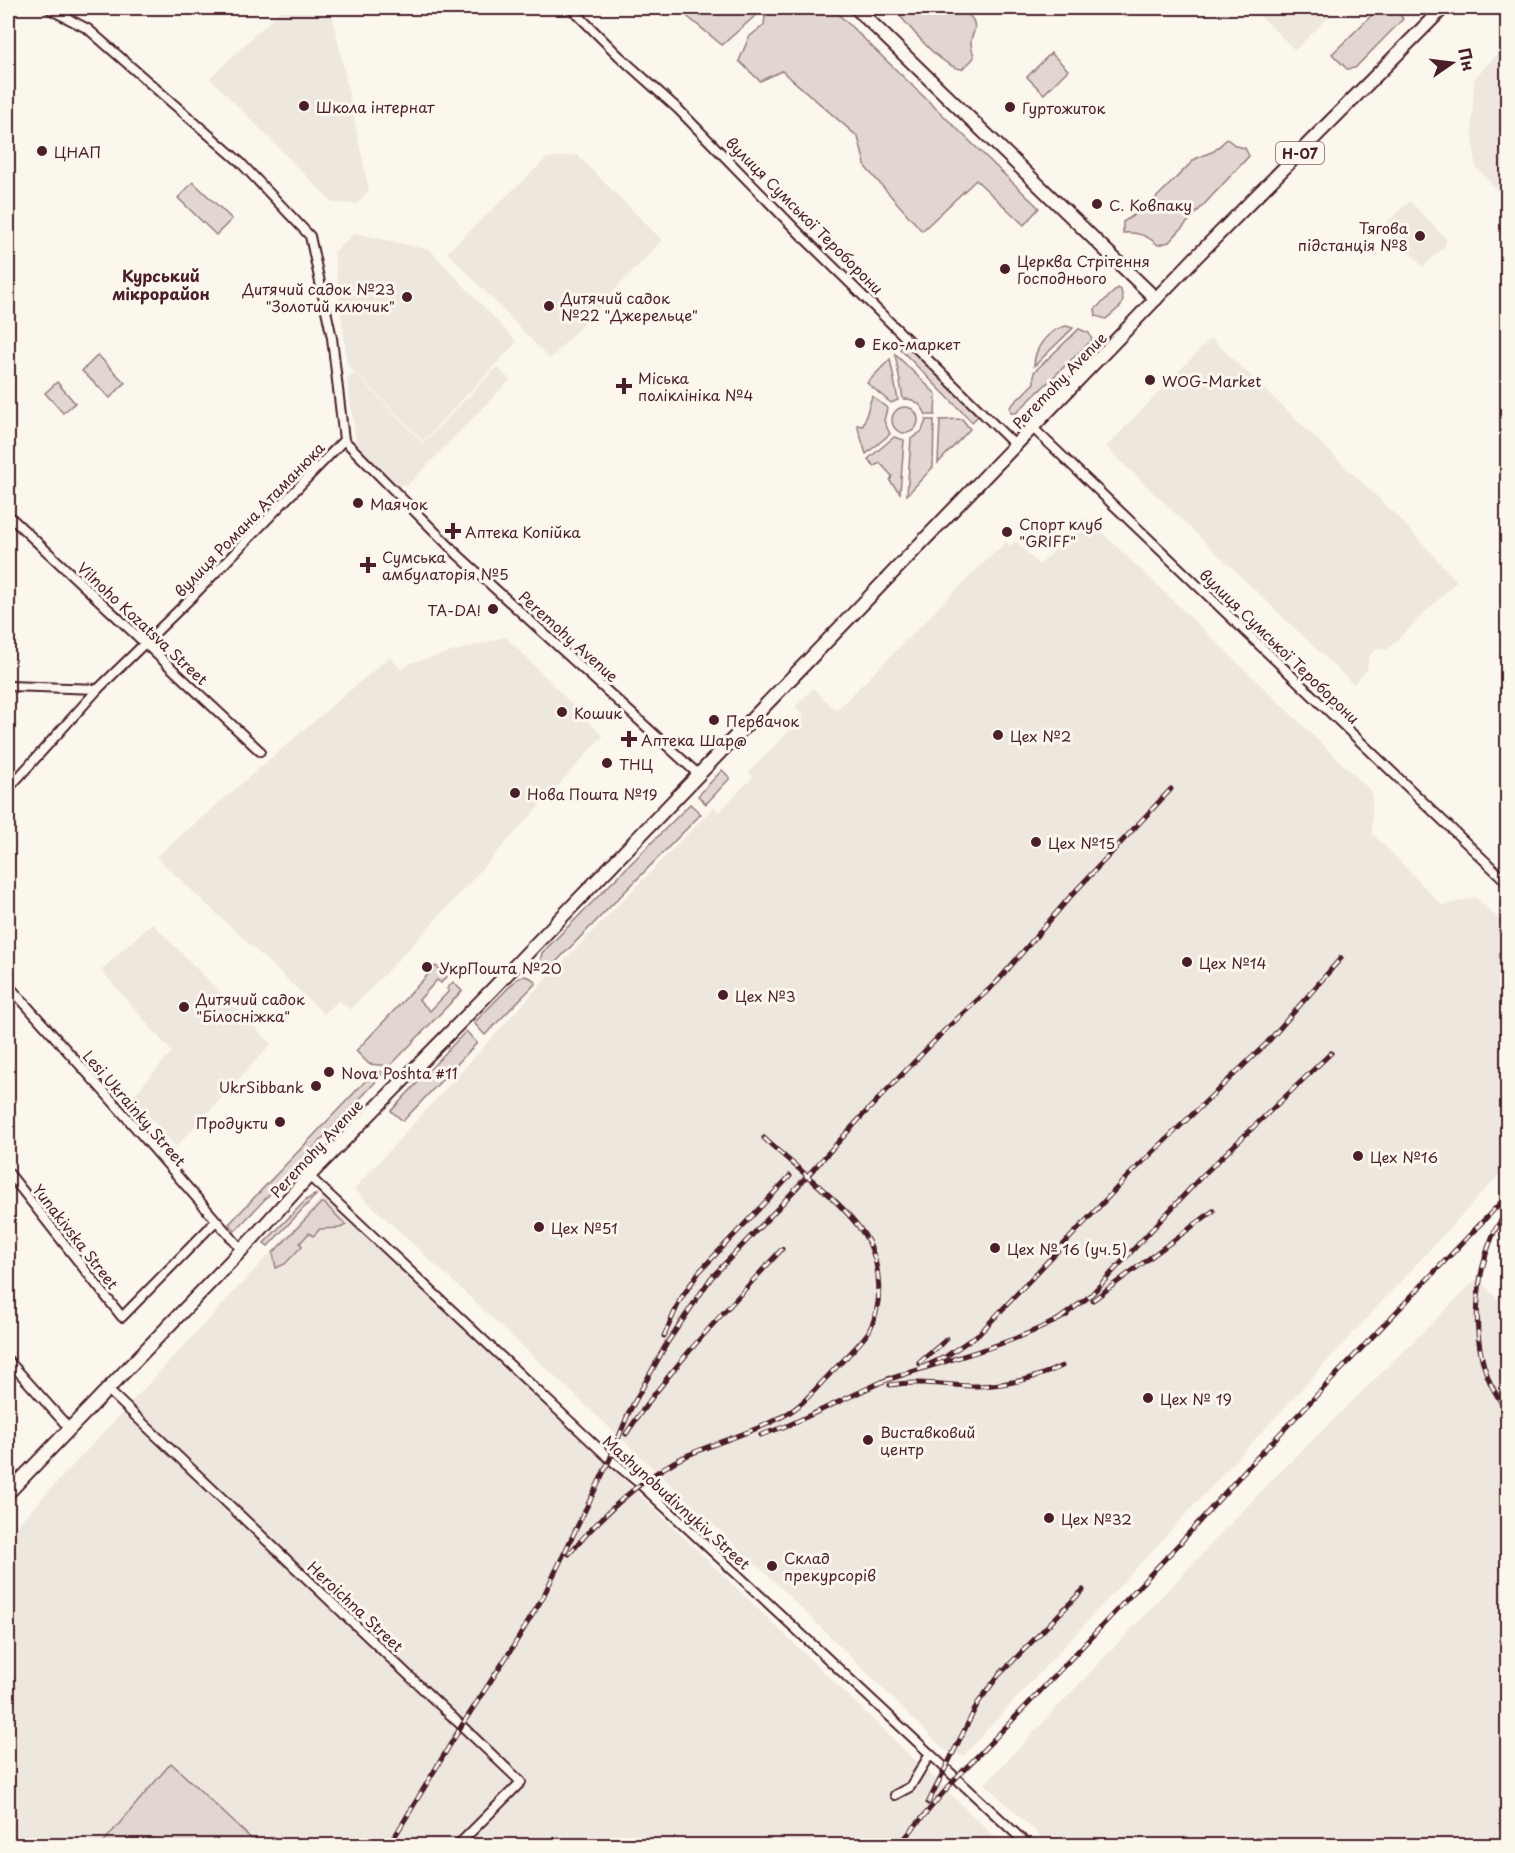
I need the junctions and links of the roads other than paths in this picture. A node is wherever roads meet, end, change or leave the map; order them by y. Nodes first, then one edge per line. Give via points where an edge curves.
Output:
1 (50, 8) edge
2 (571, 8) edge
3 (856, 8) edge
4 (1443, 8) edge
5 (1156, 299) junction
6 (1033, 428) junction
7 (344, 440) junction
8 (1016, 446) junction
9 (8, 515) edge
10 (144, 643) junction
11 (8, 686) edge
12 (98, 689) junction
13 (260, 751) dead end
14 (699, 776) junction
15 (8, 789) edge
16 (1508, 884) edge
17 (8, 985) edge
18 (8, 1172) edge
19 (309, 1176) junction
20 (216, 1221) junction
21 (242, 1250) junction
22 (8, 1360) edge
23 (107, 1389) junction
24 (69, 1428) junction
25 (8, 1493) edge
26 (930, 1754) junction
27 (895, 1796) dead end
28 (457, 1845) edge
29 (1029, 1845) edge

1 - 7 street, вулиця Романа Атаманюка via 88,29 240,162 310,236 332,338
2 - 8 street, вулиця Сумської Тероборони via 678,109
3 - 5 main road
4 - 5 main road, Peremohy Avenue / Н-07
5 - 6 main road, Peremohy Avenue
6 - 8 main road, Peremohy Avenue
6 - 16 street, вулиця Сумської Тероборони
7 - 10 street, вулиця Романа Атаманюка
7 - 14 street, Peremohy Avenue via 457,554
8 - 14 main road, Peremohy Avenue
9 - 10 street, Vilnoho Kozatsva Street
10 - 12 street, вулиця Романа Атаманюка
10 - 13 street, Vilnoho Kozatsva Street
11 - 12 street
12 - 15 street, вулиця Романа Атаманюка
14 - 19 main road, Peremohy Avenue
17 - 20 street, Lesi Ukrainky Street
18 - 20 street, Yunakivska Street via 122,1317
19 - 21 main road, Peremohy Avenue
19 - 26 street, Mashynobudivnykiv Street
20 - 21 street, Lesi Ukrainky Street
21 - 23 main road, Peremohy Avenue
22 - 24 street
23 - 24 main road, Peremohy Avenue
23 - 28 street, Heroichna Street via 520,1782
24 - 25 main road, Peremohy Avenue
26 - 27 street via 910,1787
26 - 29 street, Mashynobudivnykiv Street

